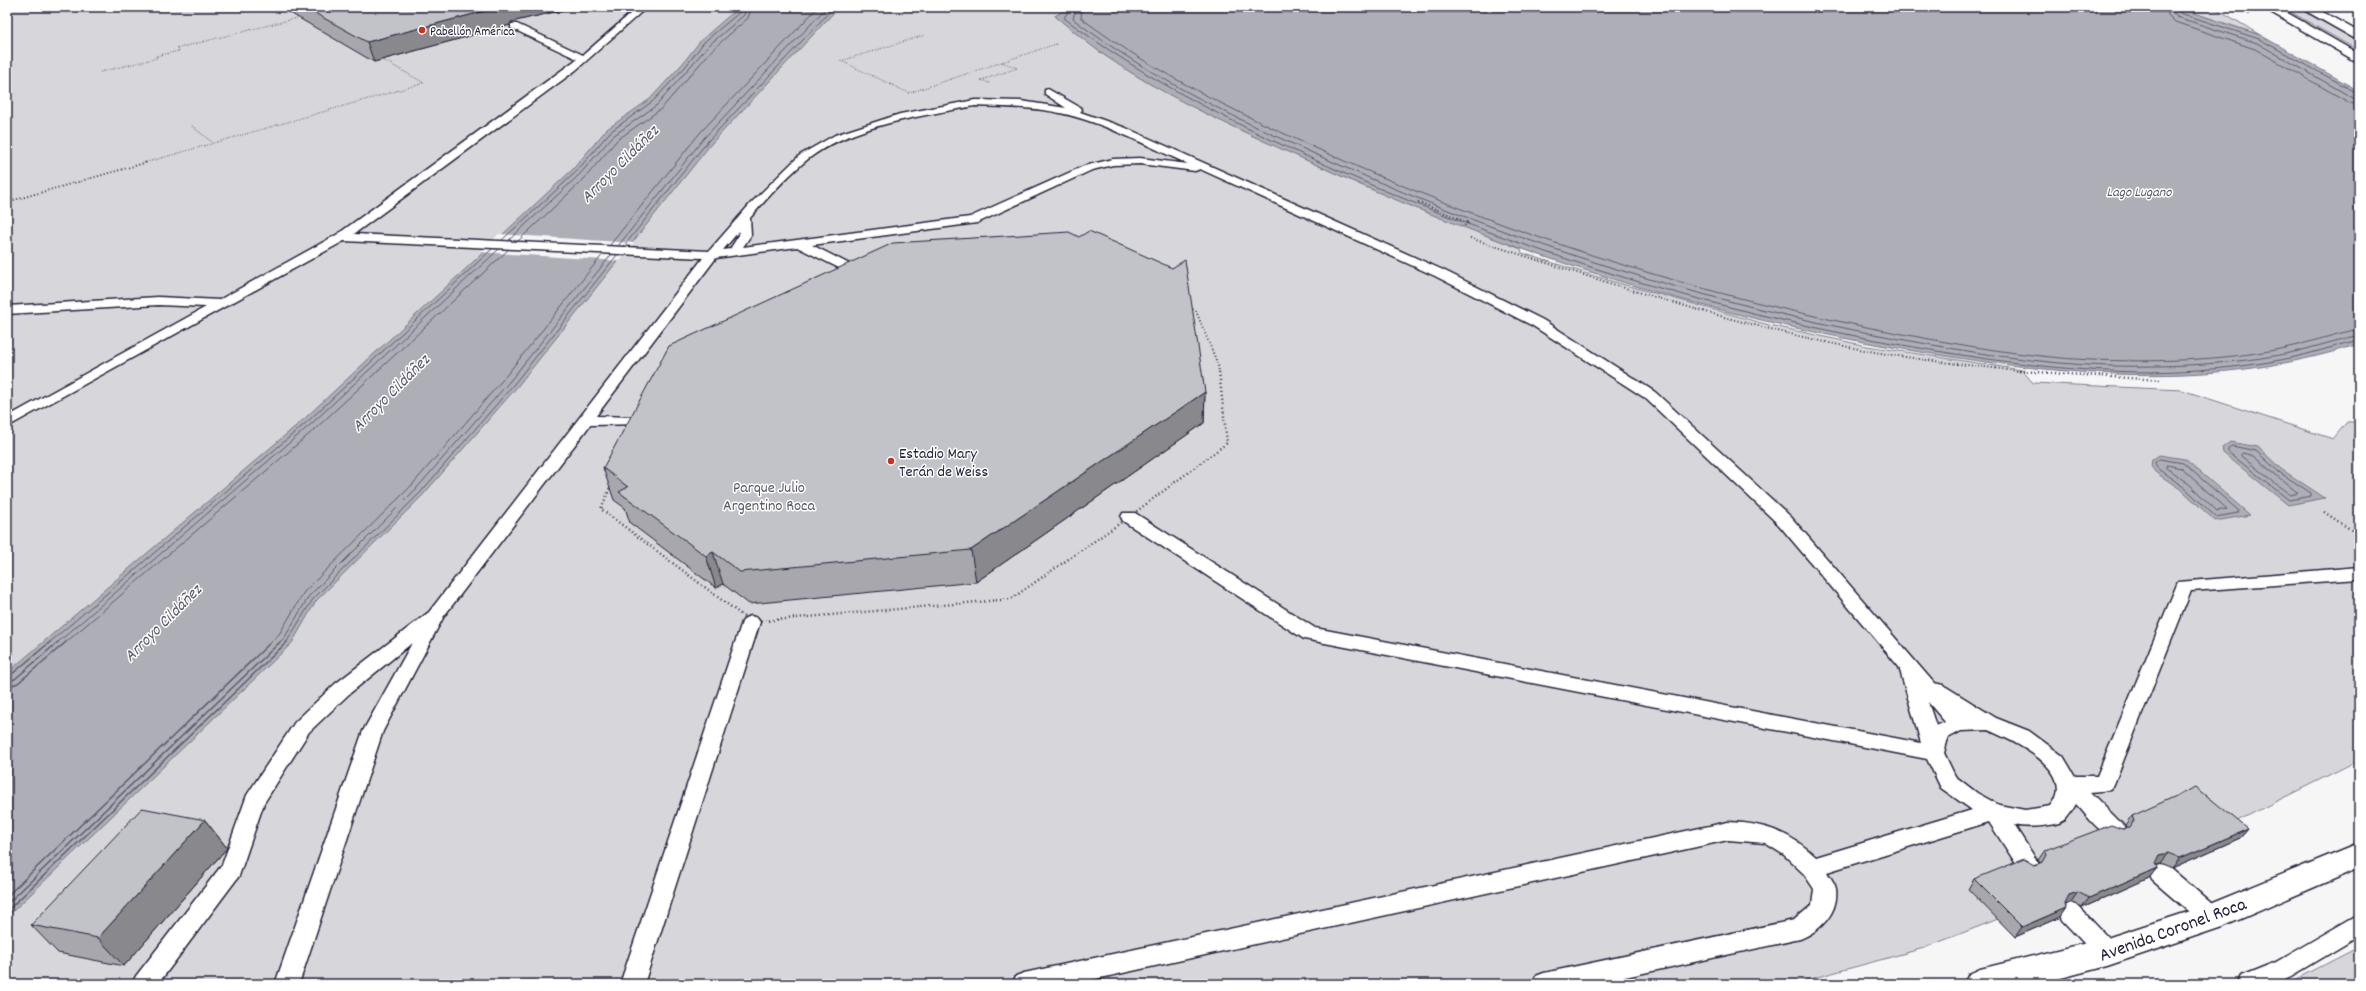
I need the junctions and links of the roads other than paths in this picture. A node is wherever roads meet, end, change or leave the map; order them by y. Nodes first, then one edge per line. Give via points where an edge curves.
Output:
1 (643, 7) edge
2 (2268, 7) edge
3 (2305, 7) edge
4 (514, 26) dead end
5 (2359, 37) edge
6 (584, 59) junction
7 (2359, 59) edge
8 (1048, 92) dead end
9 (1094, 121) junction
10 (1216, 171) junction
11 (744, 218) junction
12 (342, 237) junction
13 (800, 244) junction
14 (734, 252) junction
15 (713, 255) junction
16 (863, 276) edge
17 (219, 304) junction
18 (7, 310) edge
19 (584, 420) junction
20 (638, 421) edge
21 (7, 423) edge
22 (1129, 518) road end
23 (2359, 573) edge
24 (437, 613) junction
25 (751, 622) road end
26 (1907, 663) junction
27 (1924, 683) junction
28 (1989, 723) junction
29 (1958, 724) junction
30 (1934, 754) junction
31 (2069, 784) junction
32 (1994, 812) junction
33 (2115, 830) edge
34 (2359, 855) edge
35 (2028, 864) edge
36 (1812, 867) junction
37 (2160, 873) dead end
38 (2070, 913) dead end
39 (2211, 917) junction
40 (2359, 924) edge
41 (2107, 952) junction
42 (144, 984) edge
43 (287, 984) edge
44 (632, 984) edge
45 (1024, 984) edge
46 (1544, 984) edge
47 (1980, 984) edge
48 (2248, 984) edge

1 - 6 lane
2 - 7 main road
3 - 5 main road
4 - 6 lane
6 - 12 lane
8 - 9 lane
9 - 10 lane via 1122,130
9 - 11 lane via 1063,110 1021,104 975,103 904,116 839,137 804,157
10 - 13 lane via 1140,161 1113,162 1088,168 973,220
10 - 26 lane via 1439,273 1538,323 1650,395 1786,521
11 - 14 lane via 745,236
11 - 15 lane
12 - 15 lane
12 - 17 lane
13 - 14 lane
13 - 16 lane
14 - 15 lane
15 - 19 lane
17 - 18 lane via 158,301
17 - 21 lane
19 - 20 lane
19 - 24 lane
22 - 30 lane via 1310,634
23 - 31 lane via 2184,586 2104,784
24 - 42 lane via 342,689 302,727 254,801 231,869
24 - 43 lane via 373,731
25 - 44 lane
26 - 27 lane
26 - 30 lane
27 - 28 lane
27 - 29 lane
28 - 29 lane
28 - 31 lane via 2022,736 2056,762
29 - 30 lane via 1940,733
30 - 32 lane via 1948,782
31 - 32 lane via 2068,800 2057,814 2024,819
31 - 33 lane
32 - 35 lane
32 - 36 lane
34 - 39 main road, Avenida Coronel Roca
36 - 45 lane via 1789,845 1758,831 1728,831
36 - 46 lane via 1825,888 1823,910 1800,929
37 - 39 lane
38 - 41 lane
39 - 41 main road, Avenida Coronel Roca
40 - 48 lane via 2284,969
41 - 47 main road, Avenida Coronel Roca

